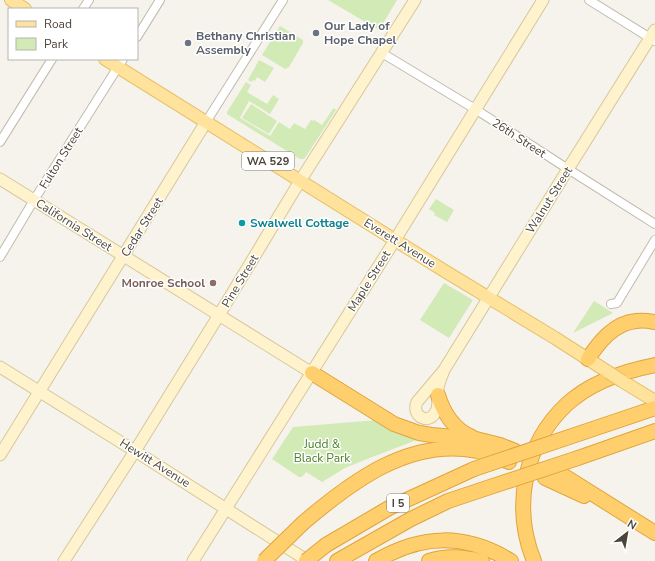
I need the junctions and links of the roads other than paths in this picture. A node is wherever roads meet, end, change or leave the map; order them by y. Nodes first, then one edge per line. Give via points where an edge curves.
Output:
1 (11, 0) edge
2 (160, 0) edge
3 (283, 0) edge
4 (415, 0) edge
5 (543, 0) edge
6 (589, 0) edge
7 (23, 8) edge
8 (138, 35) edge
9 (653, 36) edge
10 (382, 53) junction
11 (51, 60) edge
12 (109, 60) edge
13 (121, 63) edge
14 (475, 109) junction
15 (206, 122) junction
16 (0, 142) edge
17 (568, 169) junction
18 (0, 179) edge
19 (300, 181) junction
20 (34, 200) junction
21 (655, 224) edge
22 (395, 240) junction
23 (655, 240) edge
24 (124, 256) junction
25 (0, 257) edge
26 (489, 298) junction
27 (611, 304) dead end
28 (219, 315) junction
29 (655, 322) edge
30 (588, 359) junction
31 (655, 365) edge
32 (0, 367) edge
33 (444, 370) junction
34 (312, 373) junction
35 (39, 392) junction
36 (438, 394) junction
37 (655, 401) edge
38 (649, 410) edge
39 (655, 431) edge
40 (476, 438) junction
41 (135, 451) junction
42 (0, 455) edge
43 (513, 457) junction
44 (226, 508) junction
45 (655, 533) edge
46 (341, 559) edge
47 (64, 561) edge
48 (193, 561) edge
49 (264, 561) edge
50 (307, 561) edge
51 (376, 561) edge
52 (429, 561) edge
53 (482, 561) edge
54 (511, 561) edge
55 (534, 561) edge

1 - 7 main road
2 - 8 street
3 - 15 street, Cedar Street
4 - 10 street, Pine Street
5 - 14 street, Maple Street
6 - 9 street
9 - 17 street, Walnut Street
10 - 14 street, 26th Street
10 - 19 street, Pine Street
11 - 16 street
12 - 13 main road, Everett Avenue / WA 529
13 - 15 main road, Everett Avenue / WA 529
13 - 20 street, Fulton Street
14 - 17 street, 26th Street
14 - 22 street, Maple Street
15 - 19 main road, Everett Avenue / WA 529
15 - 24 street, Cedar Street
17 - 21 street, 26th Street
17 - 26 street, Walnut Street
18 - 20 street, California Street
19 - 22 main road, Everett Avenue / WA 529
19 - 28 street, Pine Street
20 - 24 street, California Street
20 - 25 street, Fulton Street
22 - 26 main road, Everett Avenue
22 - 34 street, Maple Street
23 - 27 street via 617,303
24 - 28 street, California Street
24 - 35 street, Cedar Street
26 - 30 main road, Everett Avenue
26 - 33 street, Walnut Street
28 - 34 street, California Street
28 - 41 street, Pine Street
29 - 30 highway via 636,321 623,324 607,335
30 - 37 main road, Everett Avenue, bridge
31 - 55 highway via 623,373 592,386 567,404 546,429 528,469 523,494 524,524
32 - 35 street, Hewitt Avenue
33 - 36 street, Walnut Street
33 - 36 street, Walnut Street via 417,402 417,414 422,418 431,418 438,406
34 - 40 highway via 394,424 419,433
34 - 44 street, Maple Street
35 - 41 street, Hewitt Avenue
35 - 42 street, Cedar Street
36 - 40 highway via 441,406 451,420 467,435
38 - 50 highway, I 5, bridge via 474,469 389,508 326,545
39 - 46 highway, I 5, bridge via 448,501
40 - 43 highway via 500,445
41 - 44 street, Hewitt Avenue
41 - 47 street, Pine Street
43 - 45 highway
43 - 49 highway, bridge via 450,448 425,450 402,457 370,473 332,498
44 - 48 street, Maple Street
44 - 50 street, Hewitt Avenue
51 - 54 highway via 409,545 434,540 465,542 486,548
52 - 53 highway via 446,557

